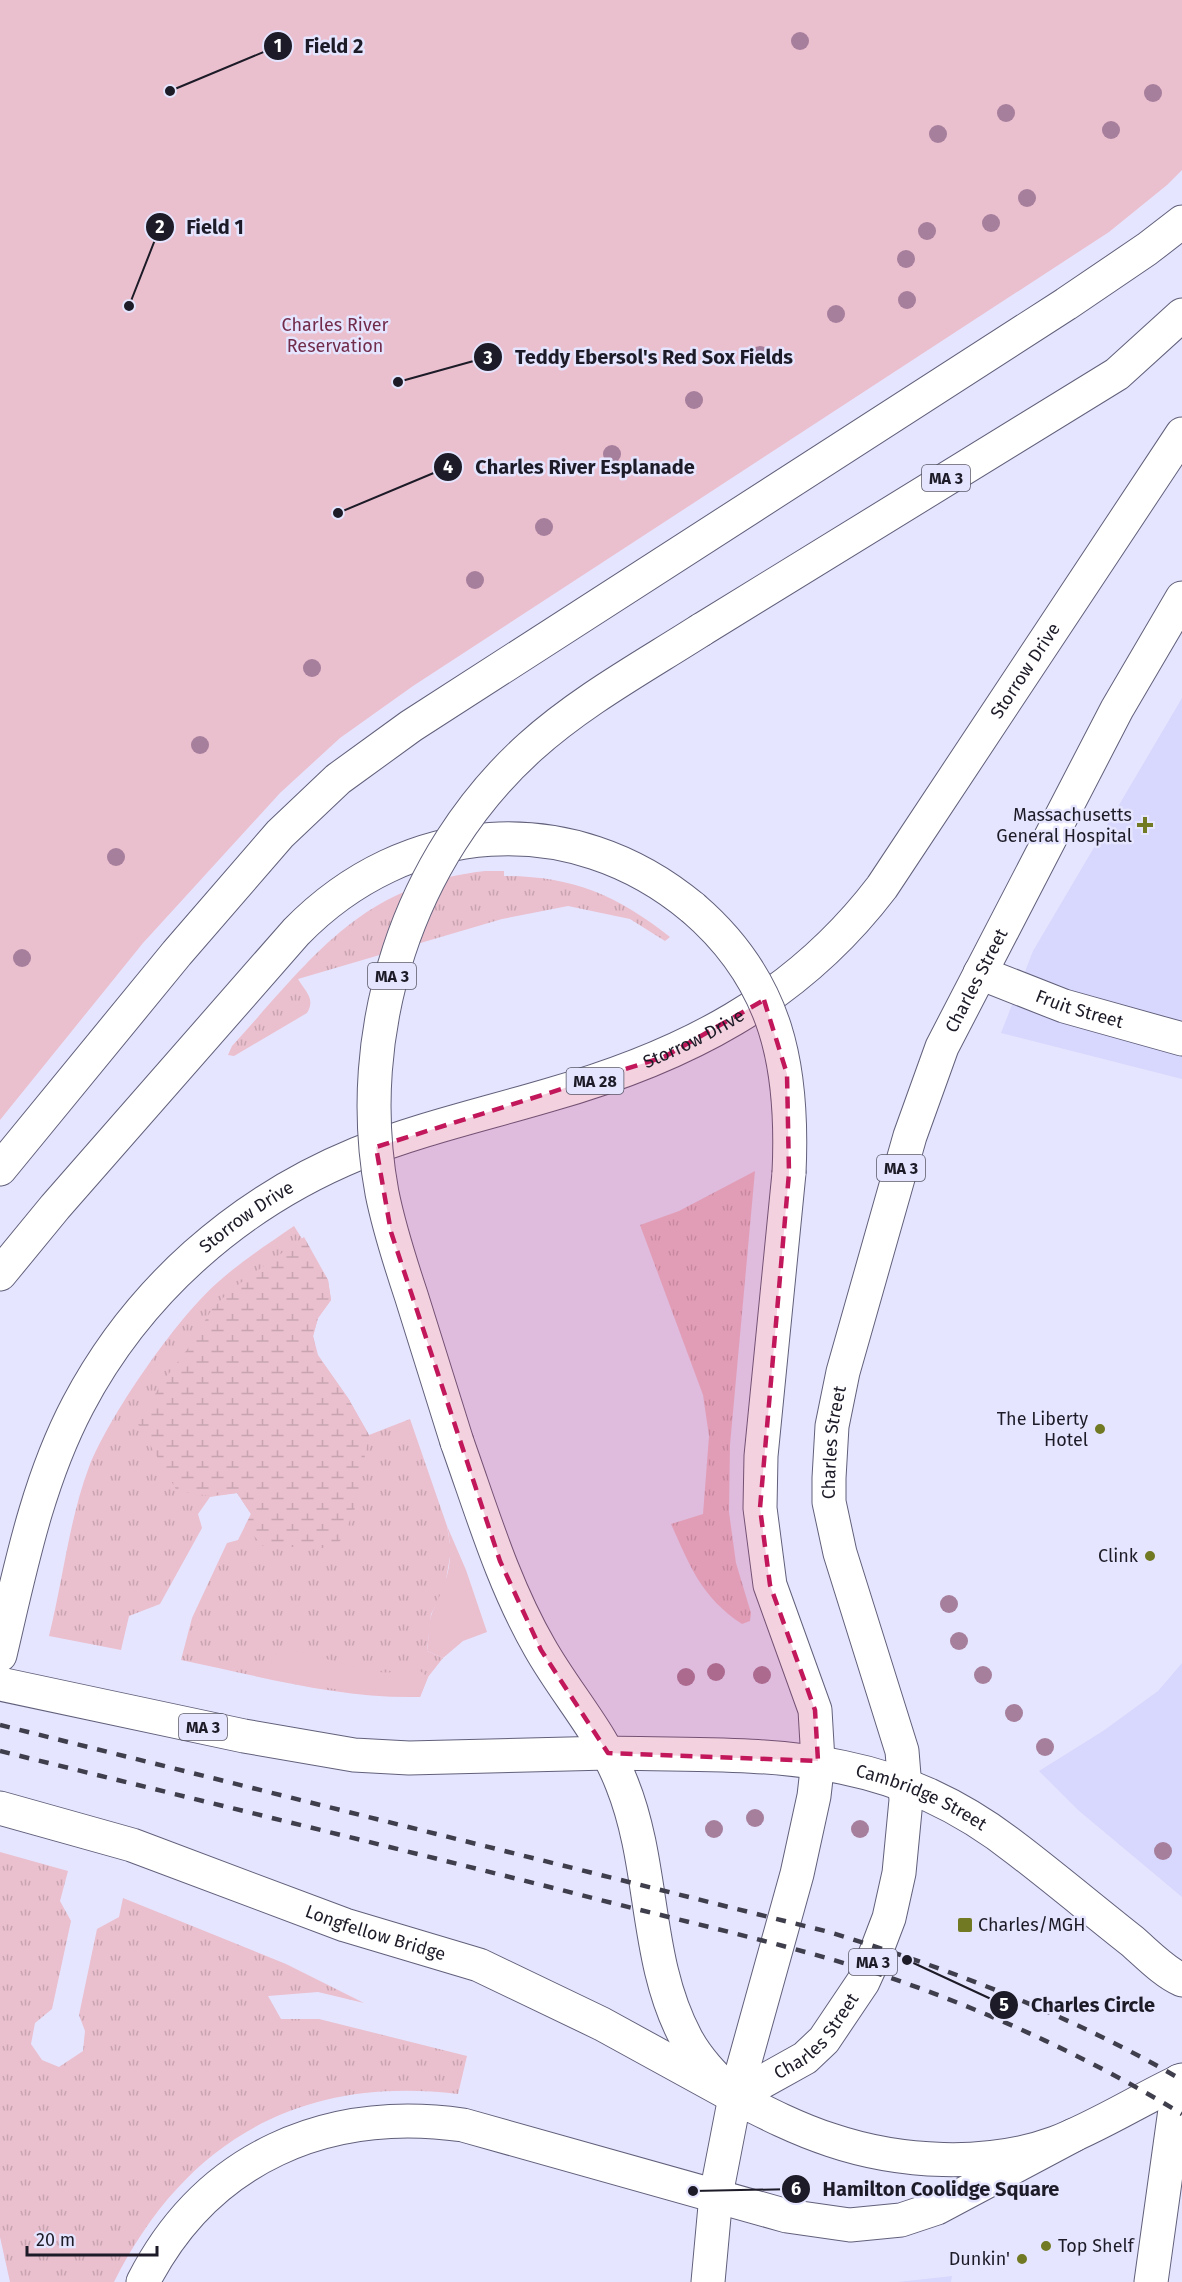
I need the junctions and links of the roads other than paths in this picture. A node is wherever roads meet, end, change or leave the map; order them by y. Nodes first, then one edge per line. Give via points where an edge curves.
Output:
1 (1182, 222) edge
2 (1182, 315) edge
3 (1182, 434) edge
4 (1182, 598) edge
5 (980, 973) junction
6 (1182, 1039) edge
7 (0, 1169) edge
8 (0, 1274) edge
9 (0, 1655) edge
10 (0, 1684) edge
11 (608, 1753) junction
12 (818, 1761) junction
13 (905, 1785) junction
14 (0, 1808) edge
15 (1176, 1979) edge
16 (1181, 2074) edge
17 (735, 2097) junction
18 (1074, 2135) junction
19 (716, 2195) junction
20 (142, 2282) edge
21 (708, 2282) edge
22 (1151, 2282) edge

1 - 7 main road via 1056,311 411,726 338,779 252,864
2 - 11 main road, MA 3, bridge via 1117,374 572,713 531,745 498,778 461,826 412,915 393,970 375,1071 379,1173 391,1232 457,1442 500,1561 526,1623
3 - 9 main road, Storrow Drive / MA 28 via 882,887 860,916 804,970 736,1019 664,1057 591,1083 411,1135 308,1177 222,1232 168,1281 105,1360 57,1449 34,1515
4 - 5 main road, Charles Street / MA 3 via 1117,709
5 - 6 main road, Fruit Street via 1064,1005
5 - 13 main road, Charles Street / MA 3 via 942,1047 919,1109 849,1347 832,1435 829,1486 833,1525 898,1732
8 - 12 main road, bridge via 296,932 333,898 375,872 422,852 464,842 518,838 550,841 630,866 668,889 715,928 738,957 769,1011 783,1053 790,1098 789,1173 764,1425 760,1508 770,1585 815,1710
10 - 11 main road, MA 3 via 308,1748 409,1758
11 - 12 main road, Cambridge Street
11 - 17 main road via 633,1817 660,1968 676,2017 700,2060
12 - 13 main road, Cambridge Street
12 - 17 main road via 802,1854
13 - 15 main road, Cambridge Street via 997,1833
13 - 17 main road, Charles Street / MA 3 via 903,1839 894,1896 882,1939 863,1982 812,2052
14 - 17 main road, Longfellow Bridge via 132,1845 345,1925 501,1974
16 - 18 main road
16 - 22 main road
17 - 18 main road via 832,2141 905,2156 961,2158 1016,2154
17 - 19 main road
18 - 19 main road via 938,2208 880,2223 814,2222
19 - 20 main road via 463,2125 413,2120 362,2122 296,2141 233,2174 186,2218
19 - 21 main road

